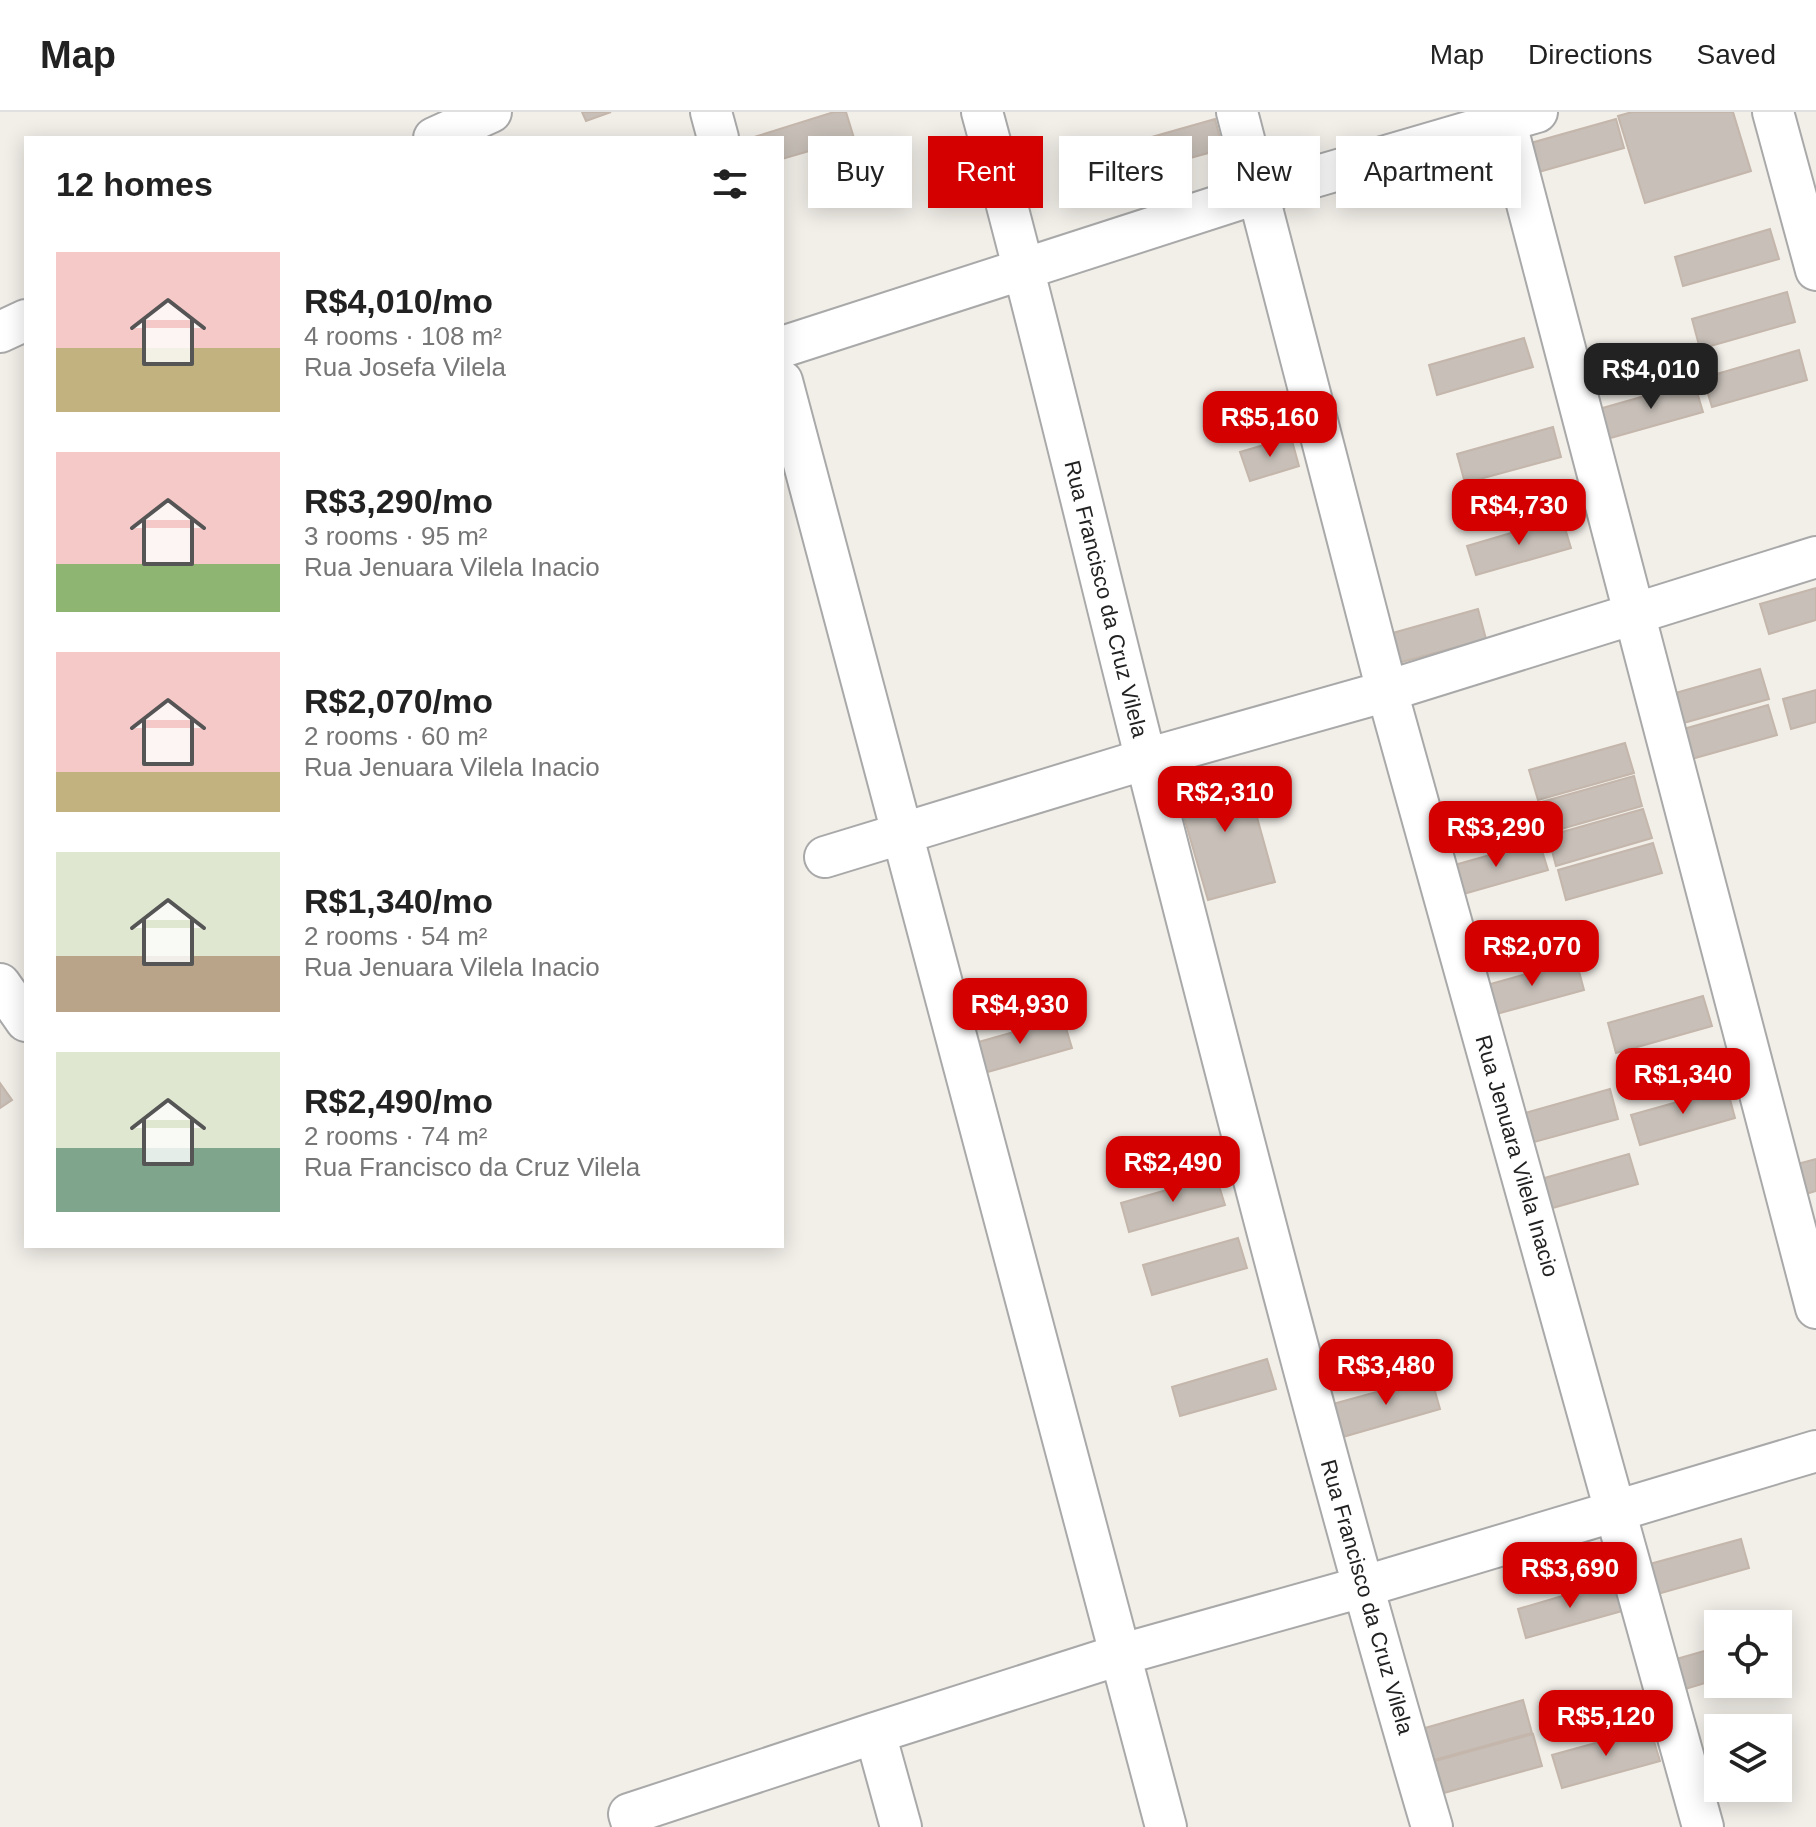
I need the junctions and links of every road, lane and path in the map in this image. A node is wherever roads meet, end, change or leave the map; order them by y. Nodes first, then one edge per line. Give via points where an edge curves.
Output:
1 (711, 112) edge
2 (982, 112) edge
3 (1237, 112) edge
4 (1773, 112) edge
5 (1515, 115) edge
6 (717, 136) edge
7 (1244, 136) edge
8 (1320, 174) edge
9 (1211, 208) edge
10 (1263, 208) edge
11 (1025, 266) junction
12 (1816, 270) edge
13 (24, 321) edge
14 (0, 332) edge
15 (784, 346) edge
16 (784, 389) edge
17 (1816, 557) edge
18 (1634, 614) junction
19 (1387, 691) junction
20 (1146, 759) junction
21 (900, 834) junction
22 (825, 857) dead end
23 (0, 984) edge
24 (24, 1018) edge
25 (1816, 1308) edge
26 (1816, 1451) edge
27 (1616, 1508) junction
28 (1362, 1587) junction
29 (1119, 1655) junction
30 (875, 1733) junction
31 (633, 1827) edge
32 (901, 1827) edge
33 (1166, 1827) edge
34 (1432, 1827) edge
35 (1703, 1827) edge

1 - 6 street
2 - 11 street, Rua Francisco da Cruz Vilela
3 - 7 street, Rua Jenuara Vilela Inacio
4 - 12 street
5 - 8 street
5 - 18 street
9 - 11 street
10 - 19 street, Rua Jenuara Vilela Inacio
11 - 15 street
11 - 20 street, Rua Francisco da Cruz Vilela
13 - 14 street
16 - 21 street
17 - 18 street
18 - 19 street
18 - 25 street
19 - 20 street
19 - 27 street, Rua Jenuara Vilela Inacio
20 - 21 street
20 - 28 street, Rua Francisco da Cruz Vilela
21 - 22 street
21 - 29 street
23 - 24 street
26 - 27 street
27 - 28 street
27 - 35 street, Rua Jenuara Vilela Inacio
28 - 29 street
28 - 34 street, Rua Francisco da Cruz Vilela
29 - 30 street
29 - 33 street
30 - 31 street via 629,1814
30 - 32 street

